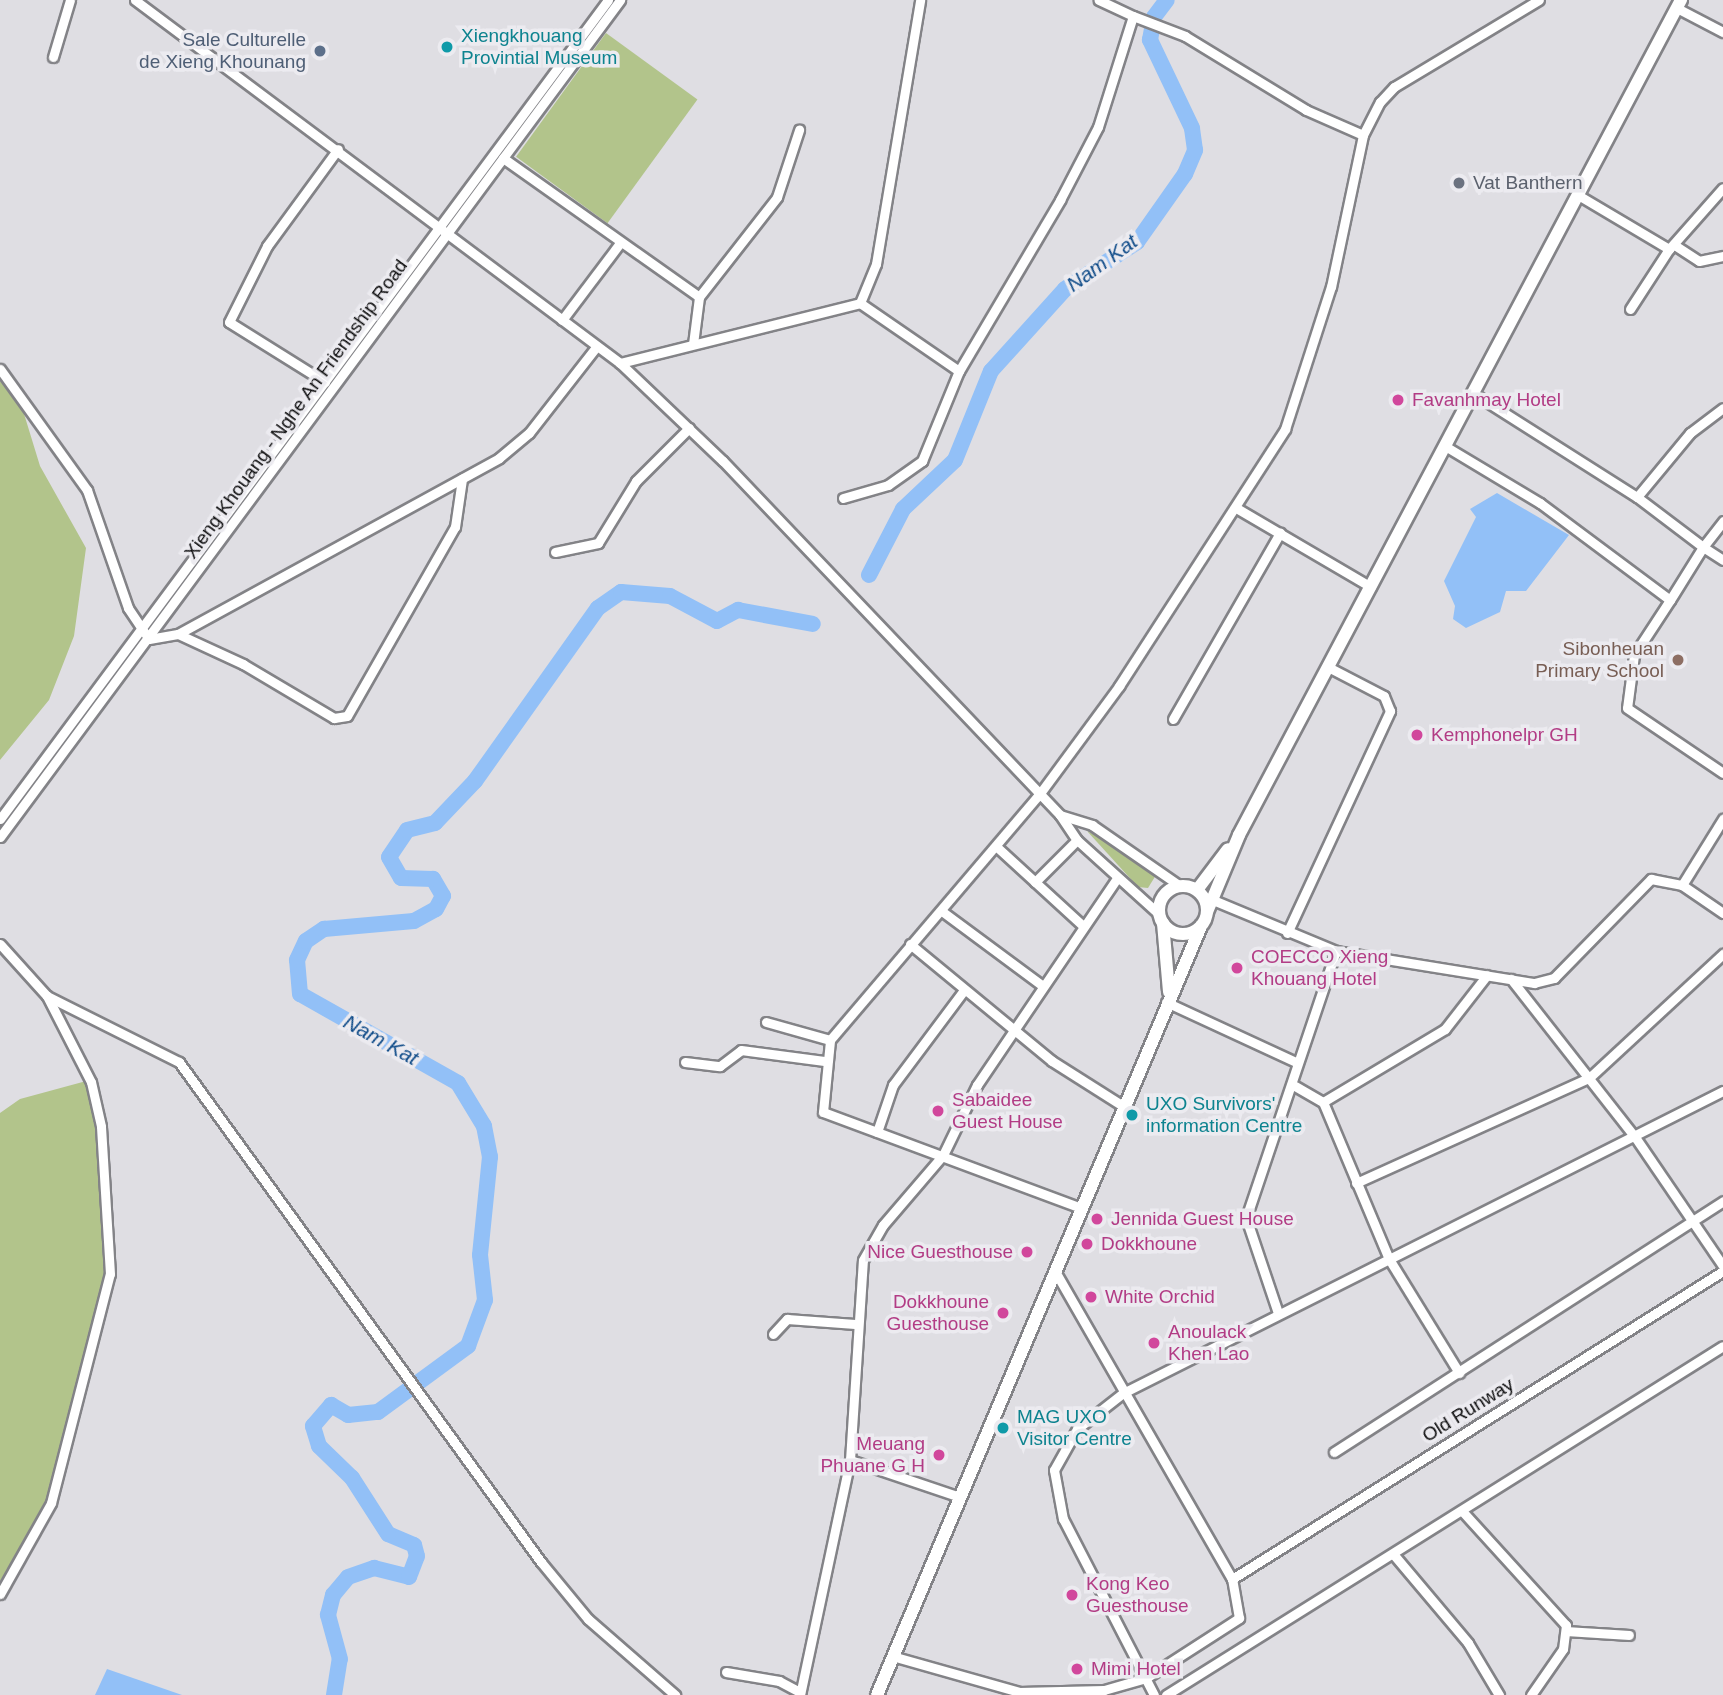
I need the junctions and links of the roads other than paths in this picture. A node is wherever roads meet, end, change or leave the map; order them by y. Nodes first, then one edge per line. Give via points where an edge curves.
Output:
1 (70, 0) edge
2 (135, 0) edge
3 (608, 0) edge
4 (620, 0) edge
5 (920, 0) edge
6 (1099, 0) edge
7 (1539, 0) edge
8 (1679, 4) edge
9 (1133, 16) junction
10 (1723, 32) edge
11 (53, 57) dead end
12 (799, 130) dead end
13 (1363, 135) junction
14 (338, 149) junction
15 (503, 158) junction
16 (1723, 188) edge
17 (1578, 195) junction
18 (440, 224) junction
19 (449, 231) junction
20 (620, 243) junction
21 (1673, 248) junction
22 (1723, 256) edge
23 (699, 297) junction
24 (860, 303) junction
25 (1630, 309) dead end
26 (562, 320) junction
27 (693, 344) junction
28 (597, 345) junction
29 (620, 363) junction
30 (0, 369) edge
31 (959, 371) junction
32 (326, 382) junction
33 (1473, 393) junction
34 (1723, 408) edge
35 (689, 428) junction
36 (1445, 446) junction
37 (461, 479) junction
38 (1637, 497) junction
39 (843, 498) dead end
40 (1238, 509) junction
41 (1723, 521) edge
42 (1280, 533) junction
43 (1703, 547) junction
44 (555, 552) dead end
45 (1723, 560) edge
46 (1371, 587) junction
47 (1670, 600) junction
48 (142, 631) junction
49 (178, 634) junction
50 (149, 639) junction
51 (1328, 667) junction
52 (1173, 719) dead end
53 (1723, 773) edge
54 (1038, 796) junction
55 (1060, 815) junction
56 (0, 819) edge
57 (1723, 819) edge
58 (1239, 835) junction
59 (0, 837) edge
60 (1077, 839) junction
61 (998, 848) junction
62 (1117, 878) junction
63 (1035, 882) junction
64 (1682, 885) junction
65 (1180, 886) junction
66 (1197, 890) junction
67 (1213, 900) junction
68 (943, 912) junction
69 (1207, 912) junction
70 (1723, 913) edge
71 (1161, 919) junction
72 (1082, 925) junction
73 (1201, 926) junction
74 (1287, 933) junction
75 (0, 944) edge
76 (910, 944) junction
77 (1336, 951) junction
78 (1723, 954) edge
79 (1487, 975) junction
80 (1511, 979) junction
81 (1042, 986) junction
82 (964, 990) junction
83 (47, 996) junction
84 (1168, 998) junction
85 (766, 1022) dead end
86 (1014, 1029) junction
87 (830, 1040) junction
88 (824, 1061) junction
89 (685, 1062) dead end
90 (1296, 1062) junction
91 (1589, 1078) junction
92 (1295, 1086) junction
93 (1723, 1091) edge
94 (1323, 1102) junction
95 (1123, 1105) junction
96 (877, 1132) junction
97 (1635, 1137) junction
98 (943, 1154) junction
99 (1356, 1183) junction
100 (1723, 1201) edge
101 (1081, 1208) junction
102 (1691, 1221) junction
103 (1390, 1259) junction
104 (1723, 1268) edge
105 (1055, 1271) junction
106 (1278, 1312) junction
107 (855, 1324) junction
108 (773, 1334) dead end
109 (1723, 1346) edge
110 (1459, 1373) junction
111 (1123, 1393) junction
112 (1334, 1452) dead end
113 (850, 1460) junction
114 (957, 1496) junction
115 (1463, 1512) junction
116 (1394, 1555) junction
117 (1232, 1579) junction
118 (0, 1594) edge
119 (1566, 1631) junction
120 (1629, 1635) dead end
121 (892, 1656) junction
122 (726, 1672) dead end
123 (1146, 1678) junction
124 (800, 1694) edge
125 (675, 1695) edge
126 (877, 1695) edge
127 (1154, 1695) edge
128 (1166, 1695) edge
129 (1499, 1695) edge
130 (1531, 1695) edge

1 - 11 street
2 - 14 street
3 - 18 street, Xieng Khouang - Nghe An Friendship Road
4 - 15 street, Xieng Khouang - Nghe An Friendship Road
5 - 24 street via 876,264
6 - 9 street
7 - 13 street via 1394,87
8 - 10 street
8 - 17 highway
9 - 13 street via 1185,36 1306,110
9 - 31 street via 1098,127 1029,261
12 - 23 street via 777,197
13 - 40 street via 1331,288 1294,407
14 - 18 street
14 - 32 street via 267,246 229,322
15 - 19 street, Xieng Khouang - Nghe An Friendship Road
15 - 20 street
16 - 21 street
17 - 21 street
17 - 33 highway
18 - 19 street
18 - 32 street, Xieng Khouang - Nghe An Friendship Road
19 - 26 street
19 - 50 street, Xieng Khouang - Nghe An Friendship Road
20 - 23 street
20 - 26 street
21 - 22 street via 1699,261
21 - 25 street
23 - 27 street
24 - 27 street
24 - 31 street
26 - 28 street
27 - 29 street
28 - 29 street
28 - 37 street via 529,433
29 - 35 street
30 - 48 street via 87,490 128,608
31 - 39 street via 922,461 888,485
32 - 48 street, Xieng Khouang - Nghe An Friendship Road
33 - 36 highway
33 - 38 street
34 - 38 street via 1690,433
35 - 44 street via 636,481 598,542
35 - 54 street
36 - 46 highway
36 - 47 street via 1540,503
37 - 49 street
37 - 49 street via 455,527 348,716 334,718 243,664
38 - 43 street
40 - 42 street
40 - 54 street
41 - 43 street
42 - 46 street
42 - 52 street
43 - 45 street
43 - 47 street
46 - 51 highway
47 - 53 street via 1634,655 1627,708
48 - 50 street
48 - 56 street, Xieng Khouang - Nghe An Friendship Road
49 - 50 street
50 - 59 street, Xieng Khouang - Nghe An Friendship Road
51 - 58 highway
51 - 74 street via 1384,696 1390,712
54 - 55 street
54 - 61 street
55 - 60 street
55 - 65 street via 1092,825
57 - 64 street
58 - 66 highway
58 - 67 highway
60 - 62 street
60 - 63 street
61 - 63 street
61 - 68 street
62 - 71 street
62 - 72 street
63 - 72 street
64 - 70 street
64 - 80 street via 1650,879 1554,978 1534,984
65 - 66 highway
65 - 71 highway via 1162,898
66 - 69 highway
67 - 69 highway
67 - 74 street
68 - 76 street
68 - 81 street
69 - 73 highway
71 - 73 highway via 1178,934
71 - 84 highway
72 - 81 street
73 - 84 highway
74 - 77 street
75 - 83 street
76 - 82 street
76 - 87 street
77 - 79 street
77 - 90 street
78 - 91 street
79 - 80 street
79 - 94 street via 1445,1029
80 - 91 street
81 - 86 street
82 - 86 street
82 - 96 street via 893,1085
83 - 118 street via 93,1093 108,1175 111,1262 51,1503
83 - 125 street via 179,1062 588,1619
84 - 90 street
84 - 95 highway
85 - 87 street
86 - 95 street via 1088,1087
86 - 98 street via 977,1084
87 - 88 street
88 - 89 street via 741,1051 720,1066
88 - 96 street via 823,1112
90 - 92 street
91 - 97 street
91 - 99 street
92 - 94 street
92 - 106 street via 1246,1218
93 - 97 street
94 - 99 street
95 - 101 highway
96 - 98 street
97 - 102 street
97 - 103 street
98 - 101 street
98 - 107 street via 874,1238 863,1260
99 - 103 street
100 - 102 street
101 - 105 highway
102 - 104 street
102 - 110 street
103 - 106 street
103 - 110 street
104 - 117 street, Old Runway
105 - 111 street
105 - 114 highway
106 - 111 street
107 - 108 street via 787,1319
107 - 113 street
109 - 115 street
110 - 112 street
111 - 117 street
111 - 123 street via 1077,1429 1054,1470 1063,1519
113 - 114 street
113 - 124 street
114 - 121 highway
115 - 116 street
115 - 119 street via 1561,1616
116 - 128 street
116 - 129 street via 1468,1643
117 - 123 street via 1239,1618
119 - 120 street
119 - 130 street via 1563,1649
121 - 123 street via 1019,1692 1104,1690
121 - 126 highway
122 - 124 street via 779,1681
123 - 127 street

